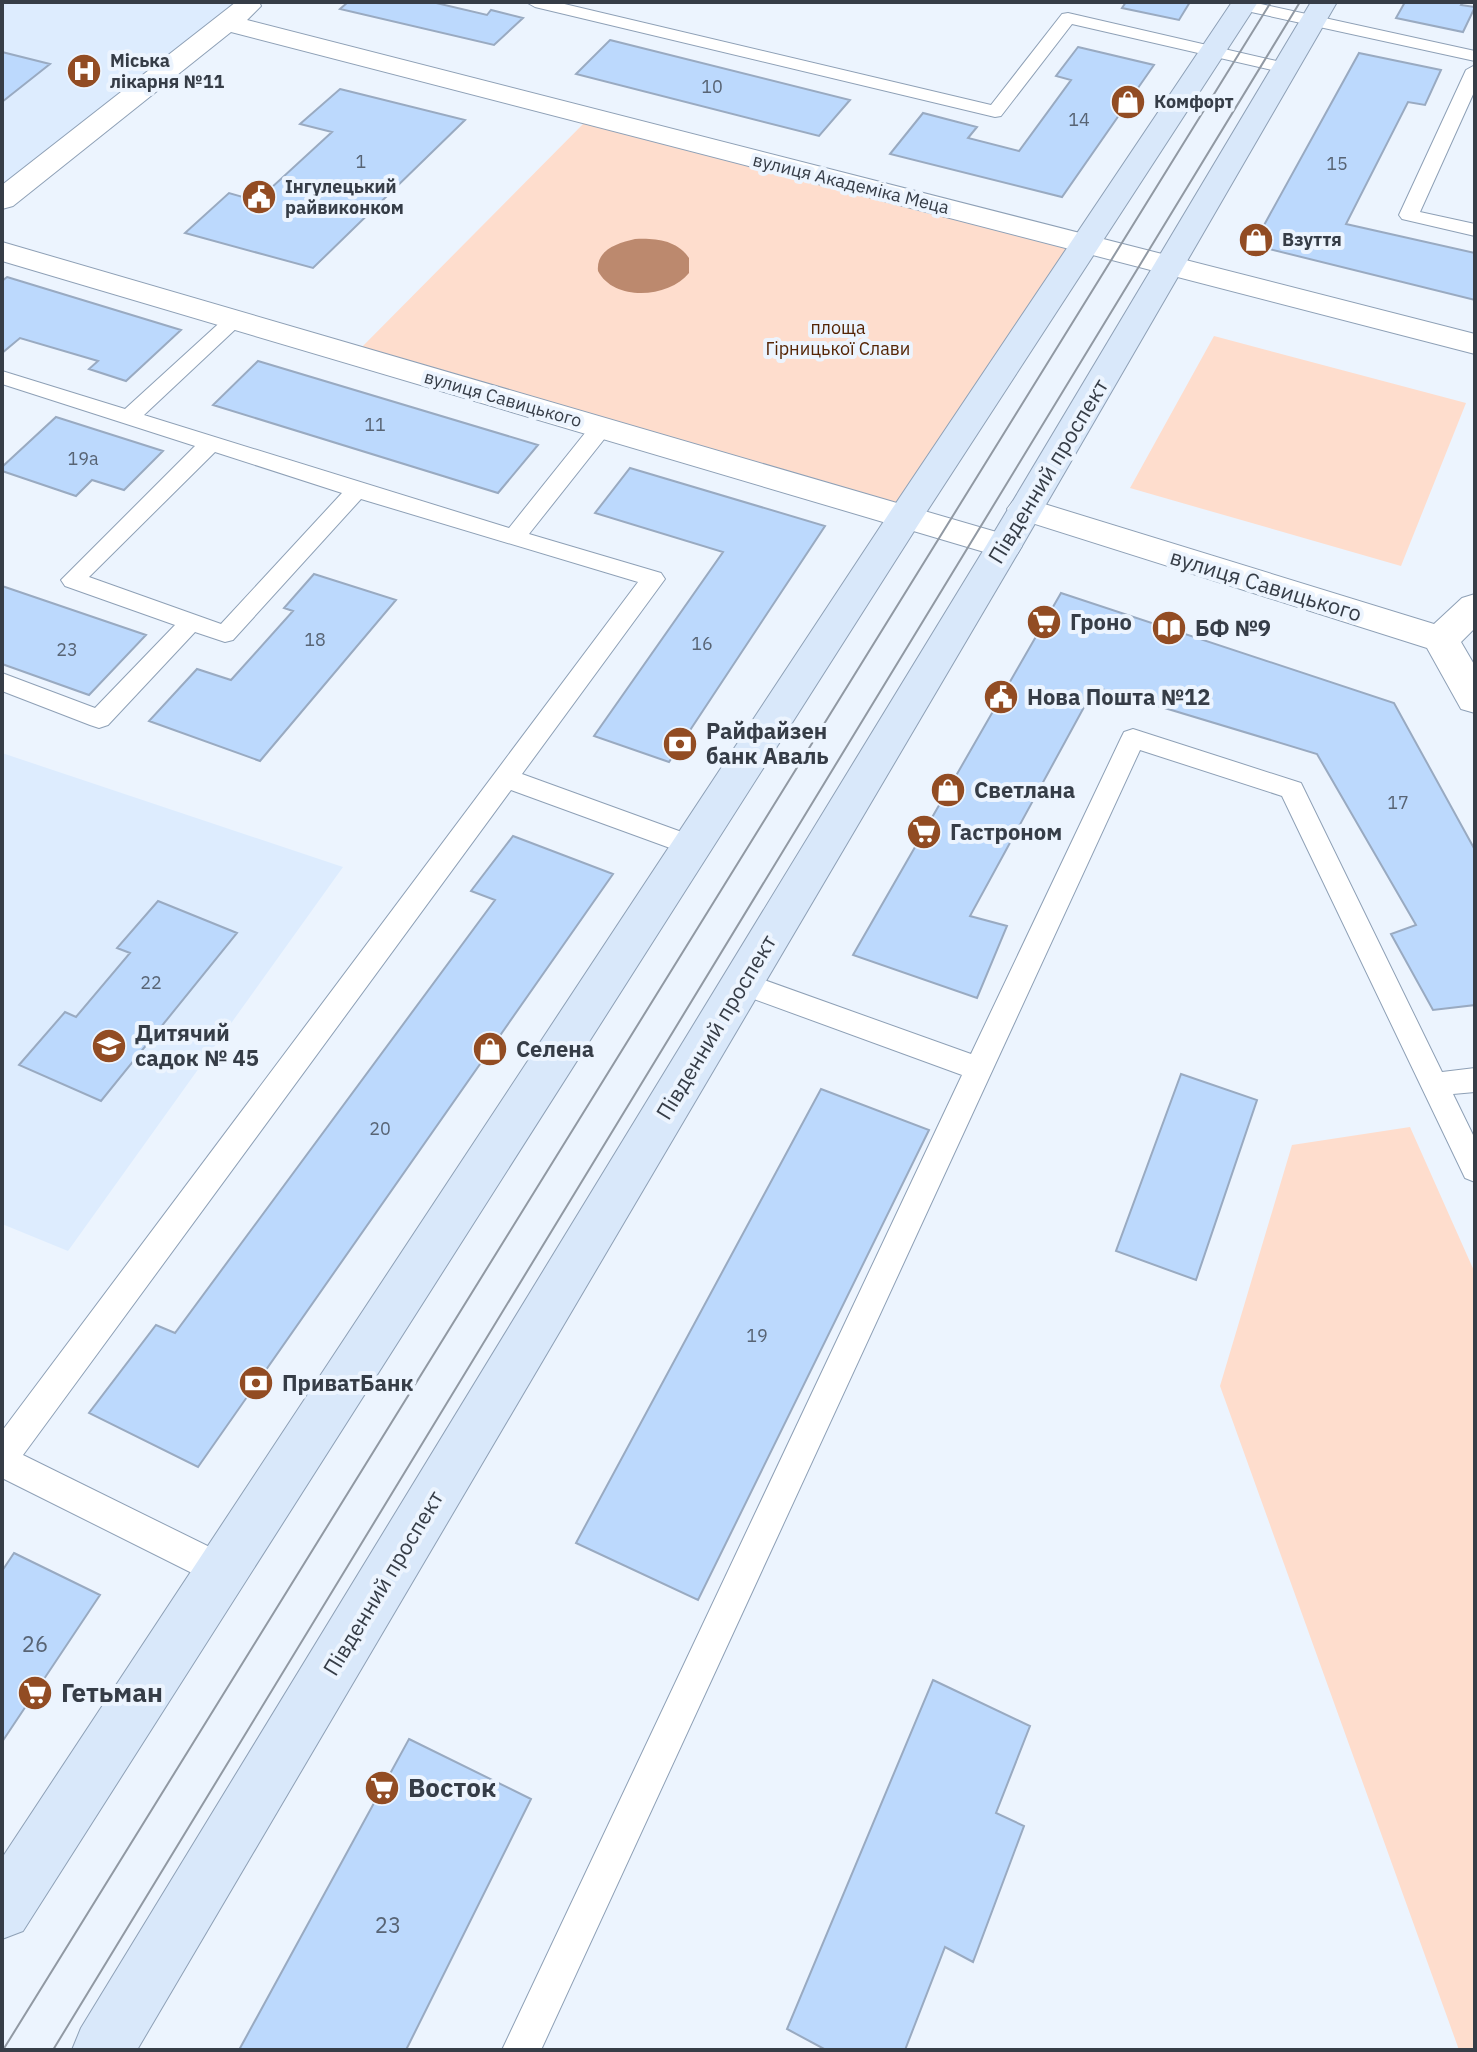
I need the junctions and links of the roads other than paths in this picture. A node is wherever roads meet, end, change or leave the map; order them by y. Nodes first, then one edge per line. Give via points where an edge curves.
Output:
1 (254, 2) edge
2 (535, 2) edge
3 (1244, 4) edge
4 (1318, 12) edge
5 (227, 23) junction
6 (1213, 50) junction
7 (1475, 56) edge
8 (1285, 68) junction
9 (1475, 70) edge
10 (2, 200) edge
11 (1475, 230) edge
12 (1085, 244) junction
13 (2, 251) edge
14 (1170, 266) junction
15 (234, 320) junction
16 (1475, 344) edge
17 (4, 381) edge
18 (128, 418) junction
19 (601, 428) junction
20 (211, 443) junction
21 (357, 490) junction
22 (1025, 509) junction
23 (905, 517) junction
24 (514, 537) junction
25 (1004, 546) junction
26 (1475, 607) edge
27 (191, 622) junction
28 (1441, 639) junction
29 (2, 682) edge
30 (1475, 699) edge
31 (506, 778) junction
32 (692, 846) junction
33 (742, 983) junction
34 (979, 1069) junction
35 (1475, 1080) edge
36 (1434, 1085) junction
37 (1475, 1169) edge
38 (2, 1459) edge
39 (222, 1571) junction
40 (2, 1910) edge
41 (103, 2050) edge
42 (521, 2050) edge

1 - 5 street
2 - 6 lane via 995,112 1068,18
3 - 4 lane
3 - 6 main road
4 - 7 lane
4 - 8 main road, Південний проспект
5 - 10 street
5 - 12 street, вулиця Академіка Меца
6 - 8 lane
6 - 12 main road
8 - 14 main road, Південний проспект
9 - 11 lane via 1409,215
12 - 14 street, вулиця Академіка Меца
12 - 23 main road
13 - 15 street, вулиця Савицького
14 - 16 street, вулиця Академіка Меца
14 - 22 main road, Південний проспект
15 - 18 lane
15 - 19 street, вулиця Савицького
17 - 18 lane
18 - 20 lane
19 - 23 street, вулиця Савицького
19 - 24 lane
20 - 21 lane
20 - 27 lane via 73,580
21 - 24 lane
21 - 27 lane via 225,634
22 - 25 main road, Південний проспект
22 - 28 street, вулиця Савицького
23 - 25 street, вулиця Савицького
23 - 32 main road
24 - 31 lane via 653,579
25 - 33 main road, Південний проспект
26 - 28 street
27 - 29 lane via 99,719
28 - 30 street
31 - 32 lane
31 - 38 lane
32 - 39 main road
33 - 34 lane
33 - 41 main road, Південний проспект
34 - 36 lane via 1133,738 1292,790
34 - 42 lane
35 - 36 lane
36 - 37 lane
38 - 39 lane
39 - 40 main road

